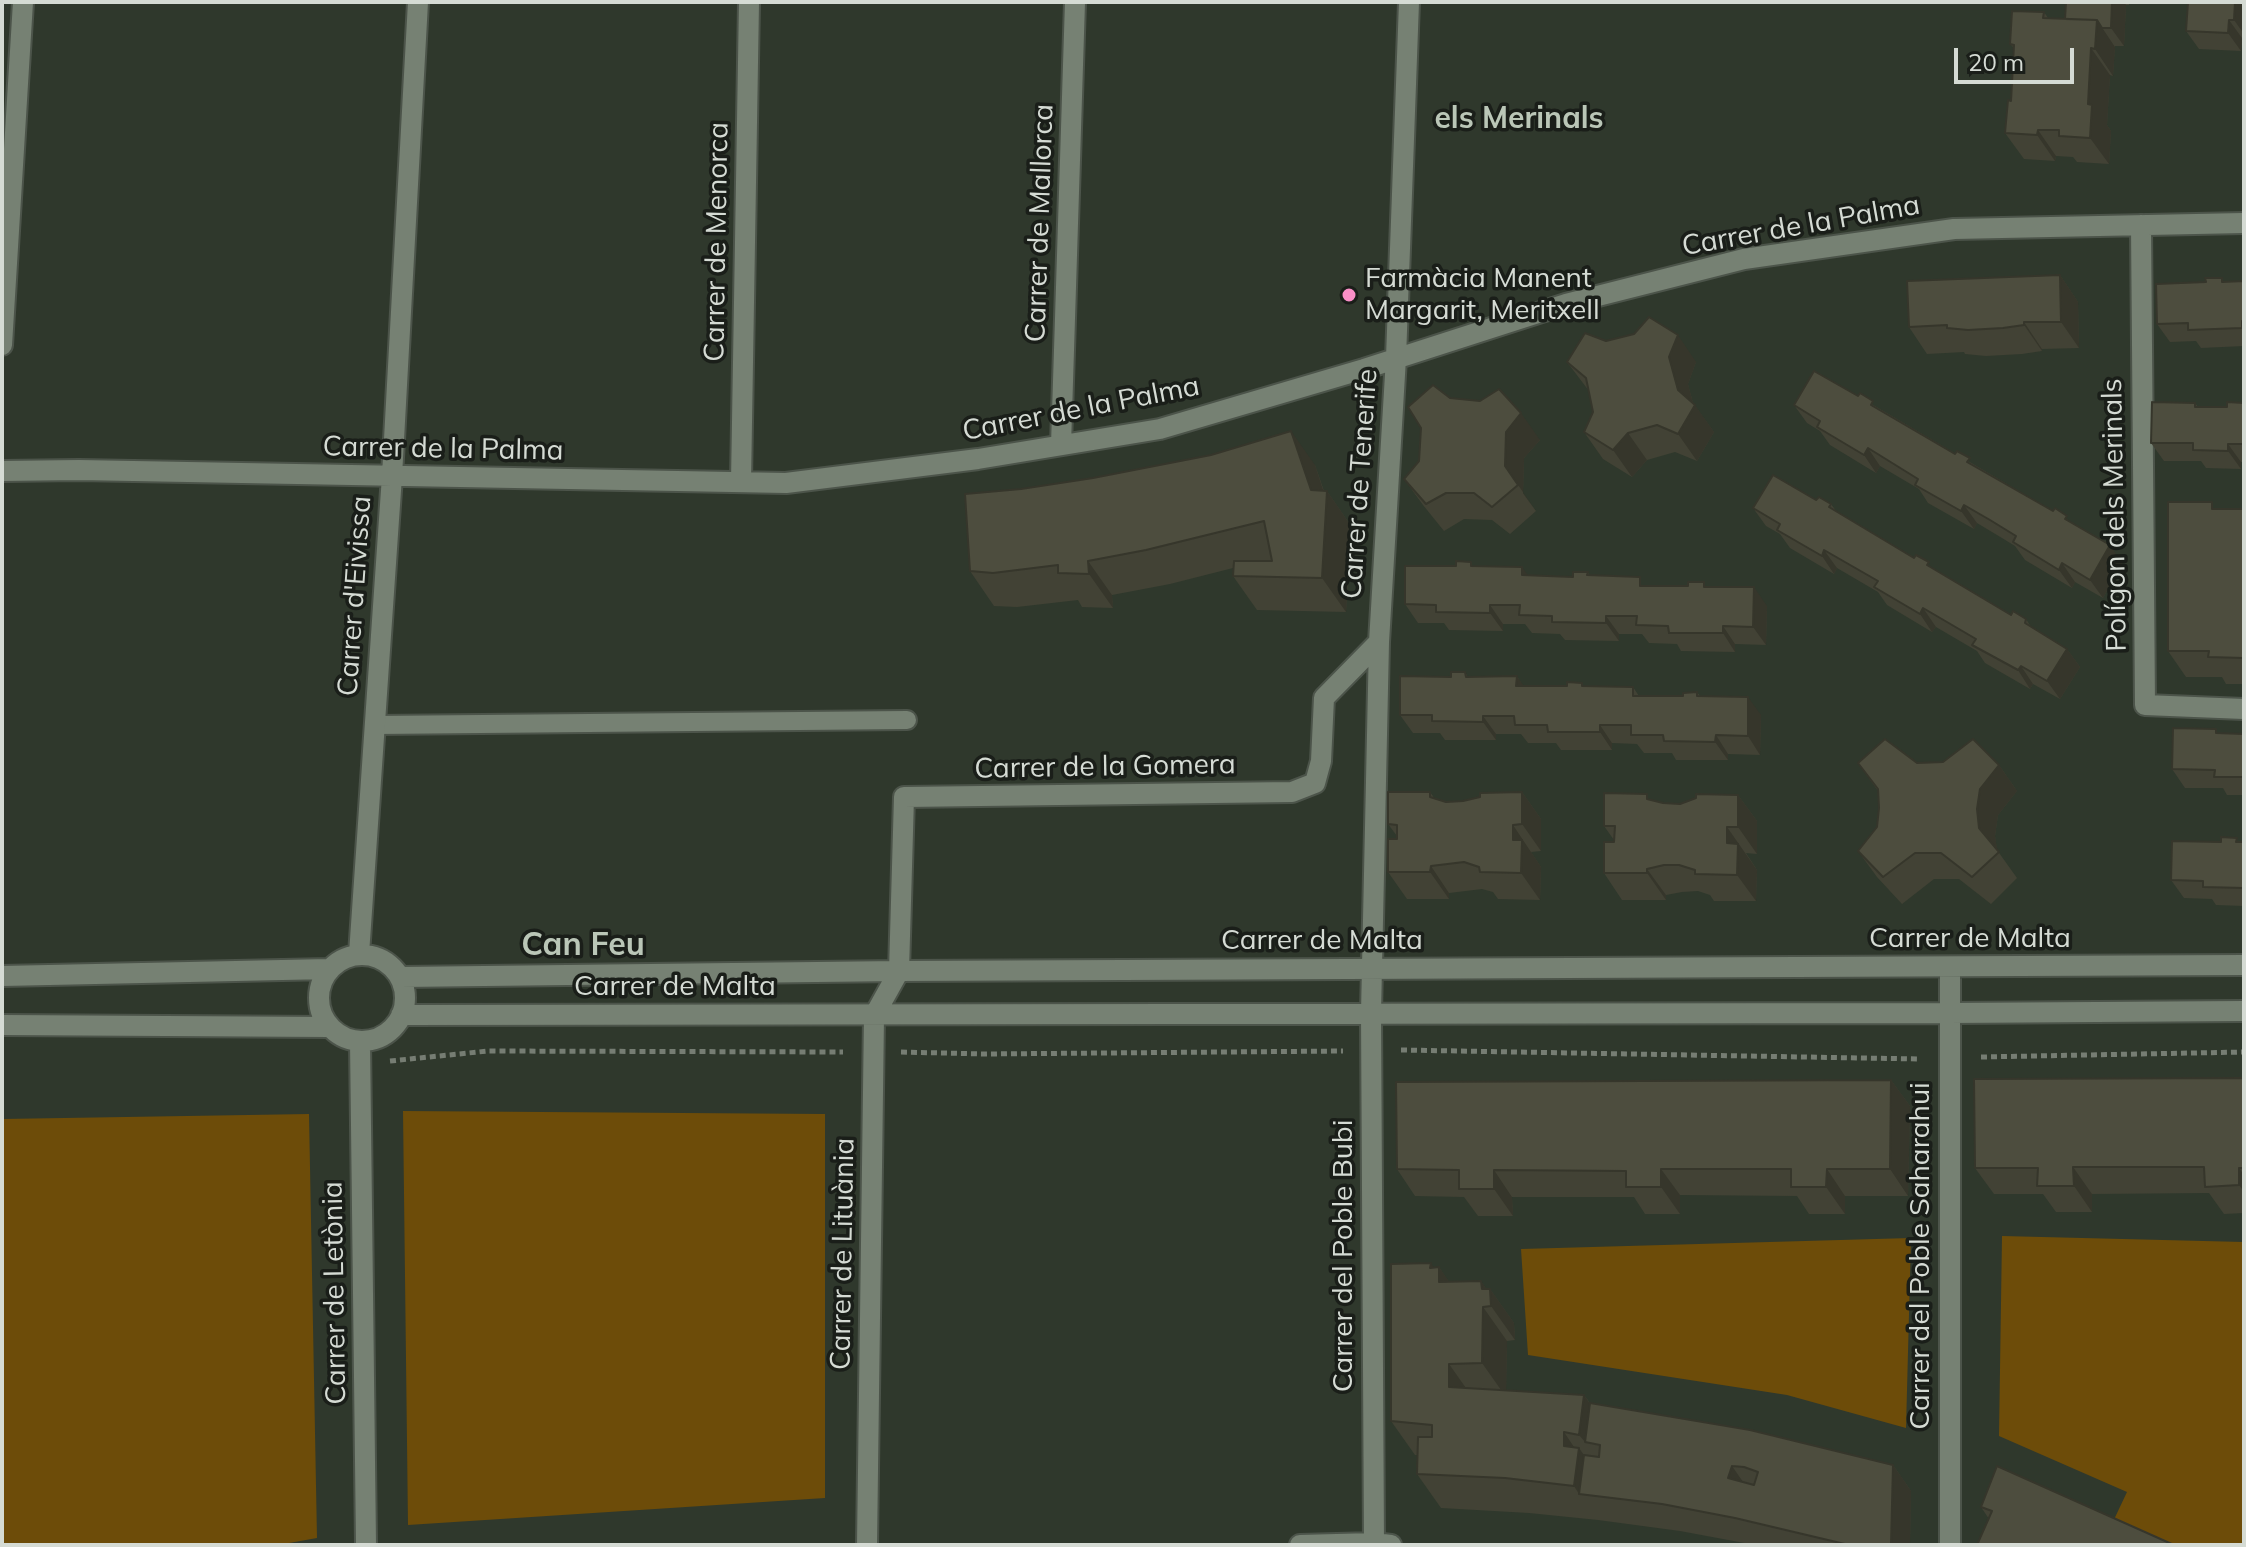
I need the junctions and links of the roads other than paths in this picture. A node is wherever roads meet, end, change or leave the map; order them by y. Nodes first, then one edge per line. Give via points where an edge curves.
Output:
1 (23, 2) edge
2 (418, 2) edge
3 (749, 2) edge
4 (1075, 2) edge
5 (1409, 2) edge
6 (2244, 223) edge
7 (2141, 225) junction
8 (2, 345) edge
9 (1396, 358) junction
10 (1061, 445) junction
11 (2, 471) edge
12 (392, 476) junction
13 (741, 482) junction
14 (1379, 642) junction
15 (2244, 709) edge
16 (907, 720) dead end
17 (375, 725) junction
18 (359, 954) junction
19 (2244, 965) edge
20 (1950, 967) junction
21 (329, 969) junction
22 (1372, 969) junction
23 (899, 971) junction
24 (2, 976) edge
25 (401, 977) junction
26 (2244, 1011) edge
27 (1371, 1013) junction
28 (1949, 1013) junction
29 (401, 1015) junction
30 (874, 1016) junction
31 (2, 1025) edge
32 (329, 1027) junction
33 (360, 1041) junction
34 (1382, 1544) edge
35 (366, 1545) edge
36 (867, 1545) edge
37 (1300, 1545) edge
38 (1950, 1545) edge

1 - 8 street
2 - 12 street, Carrer d'Eivissa
3 - 13 street, Carrer de Menorca
4 - 10 street, Carrer de Mallorca
5 - 9 street, Carrer de Tenerife
6 - 7 street, Carrer de la Palma
7 - 9 street, Carrer de la Palma via 1954,229 1744,259 1566,304
7 - 15 street, Polígon dels Merinals via 2145,705
9 - 10 street, Carrer de la Palma via 1160,429
9 - 14 street, Carrer de Tenerife
10 - 13 street, Carrer de la Palma via 786,483
11 - 12 street, Carrer de la Palma
12 - 13 street, Carrer de la Palma
12 - 17 street, Carrer d'Eivissa
14 - 22 street, Carrer de Tenerife
14 - 23 street, Carrer de la Gomera via 1324,698 1315,783 1292,792 904,797
16 - 17 lane
17 - 18 street, Carrer d'Eivissa
18 - 21 street
18 - 25 street via 384,960
19 - 20 street, Carrer de Malta
20 - 22 street, Carrer de Malta
20 - 28 street, Carrer del Poble Saharahui
21 - 24 street
21 - 32 street via 318,997
22 - 23 street, Carrer de Malta
22 - 27 street, Carrer del Poble Bubi
23 - 25 street, Carrer de Malta
23 - 30 street, Carrer de Lituània
25 - 29 street
26 - 28 street, Carrer de Malta
27 - 28 street, Carrer de Malta
27 - 30 street, Carrer de Malta
27 - 34 street, Carrer del Poble Bubi
28 - 38 street, Carrer del Poble Saharahui
29 - 30 street, Carrer de Malta
29 - 33 street via 389,1032
30 - 36 street, Carrer de Lituània
31 - 32 street
32 - 33 street
33 - 35 street, Carrer de Letònia
34 - 37 street

